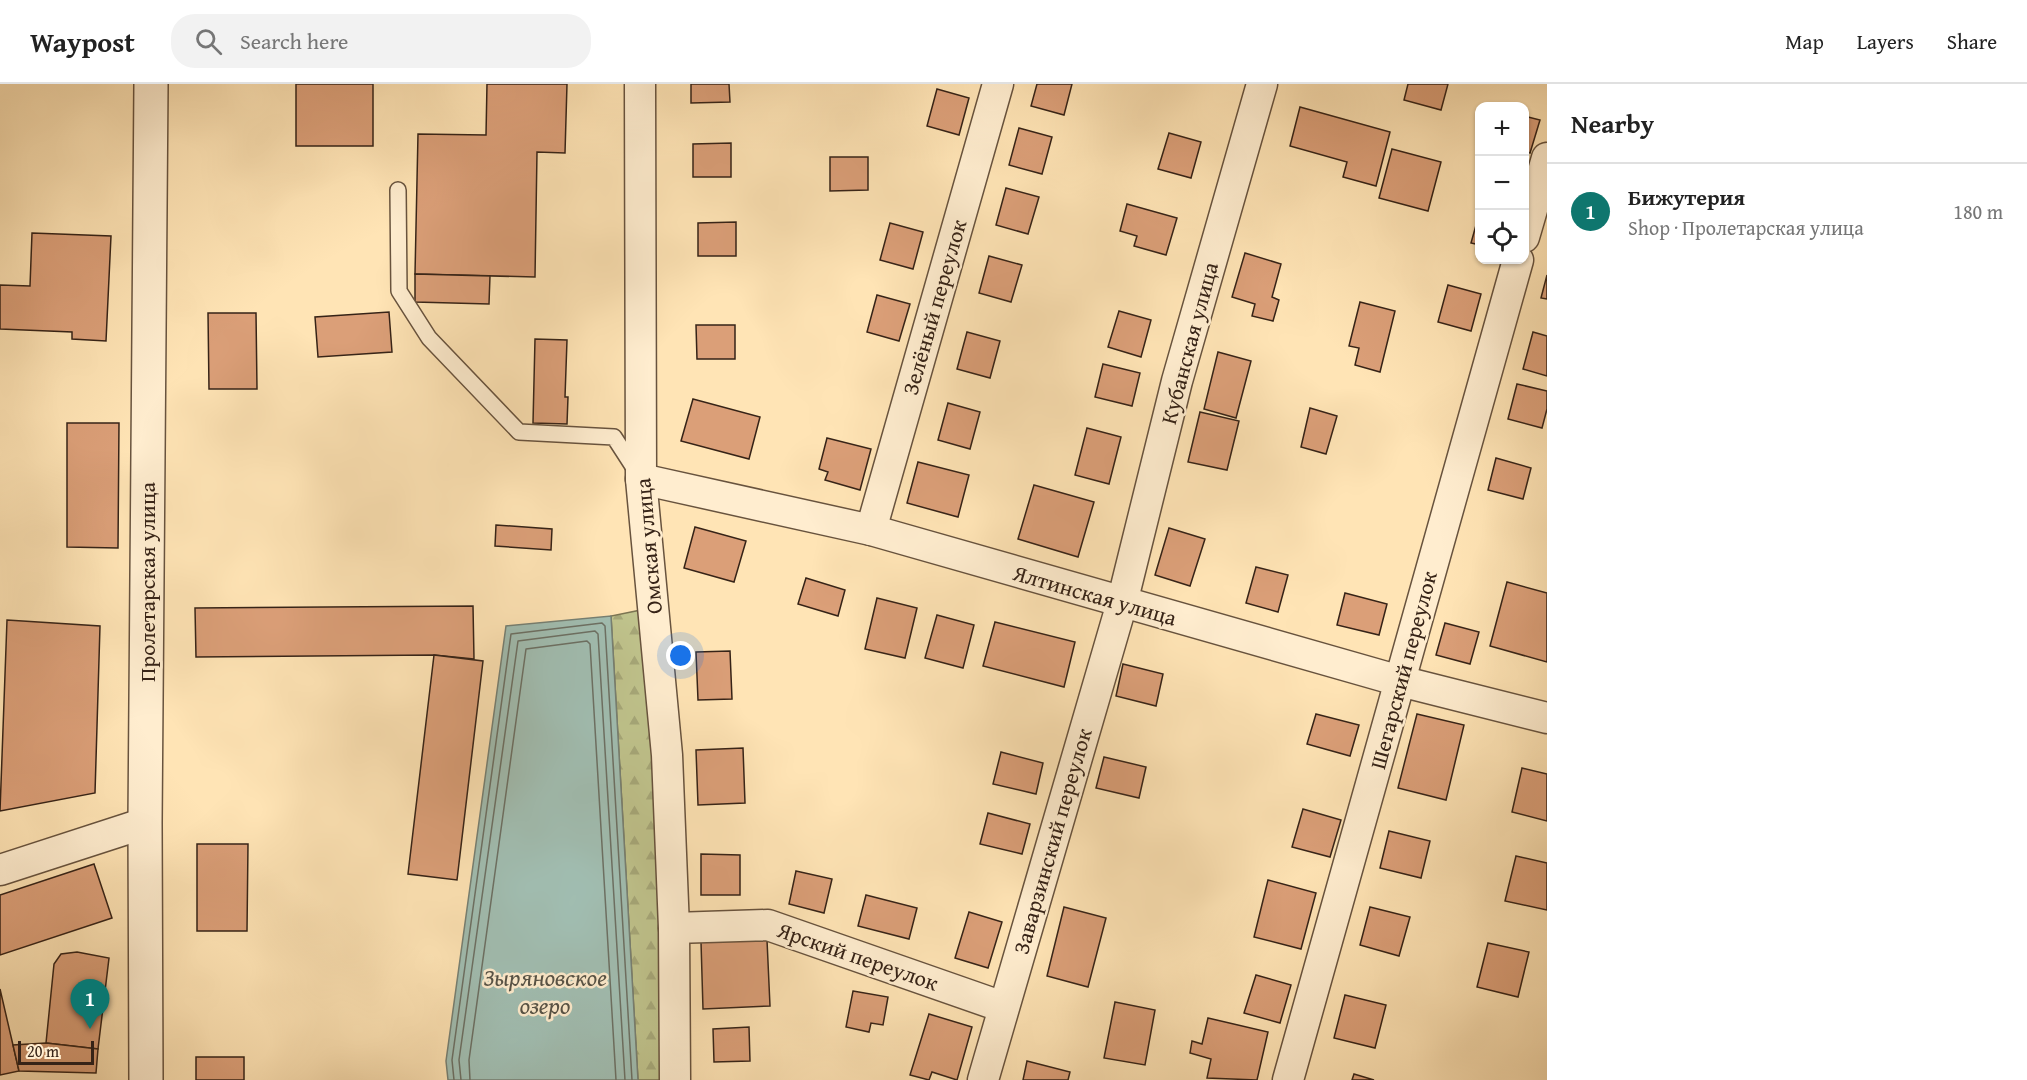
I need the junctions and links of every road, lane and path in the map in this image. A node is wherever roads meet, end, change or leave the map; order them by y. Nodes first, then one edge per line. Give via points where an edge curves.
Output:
1 (151, 84) edge
2 (640, 84) edge
3 (998, 84) edge
4 (1262, 84) edge
5 (1547, 158) edge
6 (398, 190) dead end
7 (1529, 220) edge
8 (1517, 264) edge
9 (640, 478) junction
10 (871, 530) junction
11 (1122, 603) junction
12 (1400, 681) junction
13 (1547, 718) edge
14 (145, 823) junction
15 (0, 870) edge
16 (674, 928) junction
17 (1003, 1007) junction
18 (146, 1080) edge
19 (675, 1080) edge
20 (983, 1080) edge
21 (1288, 1080) edge

1 - 14 street, Пролетарская улица
2 - 9 street, Омская улица
3 - 10 street, Зелёный переулок
4 - 11 street, Кубанская улица via 1177,381
5 - 7 street
6 - 9 lane via 399,291 429,338 519,432 614,436
8 - 12 street, Шегарский переулок
9 - 10 street, Ялтинская улица
9 - 16 street, Омская улица via 668,755
10 - 11 street, Ялтинская улица
11 - 12 street, Ялтинская улица
11 - 17 street, Заварзинский переулок
12 - 13 street, Ялтинская улица
12 - 21 street, Шегарский переулок
14 - 15 street
14 - 18 street, Пролетарская улица
16 - 17 street, Ярский переулок via 768,925
16 - 19 street, Омская улица
17 - 20 street, Заварзинский переулок

